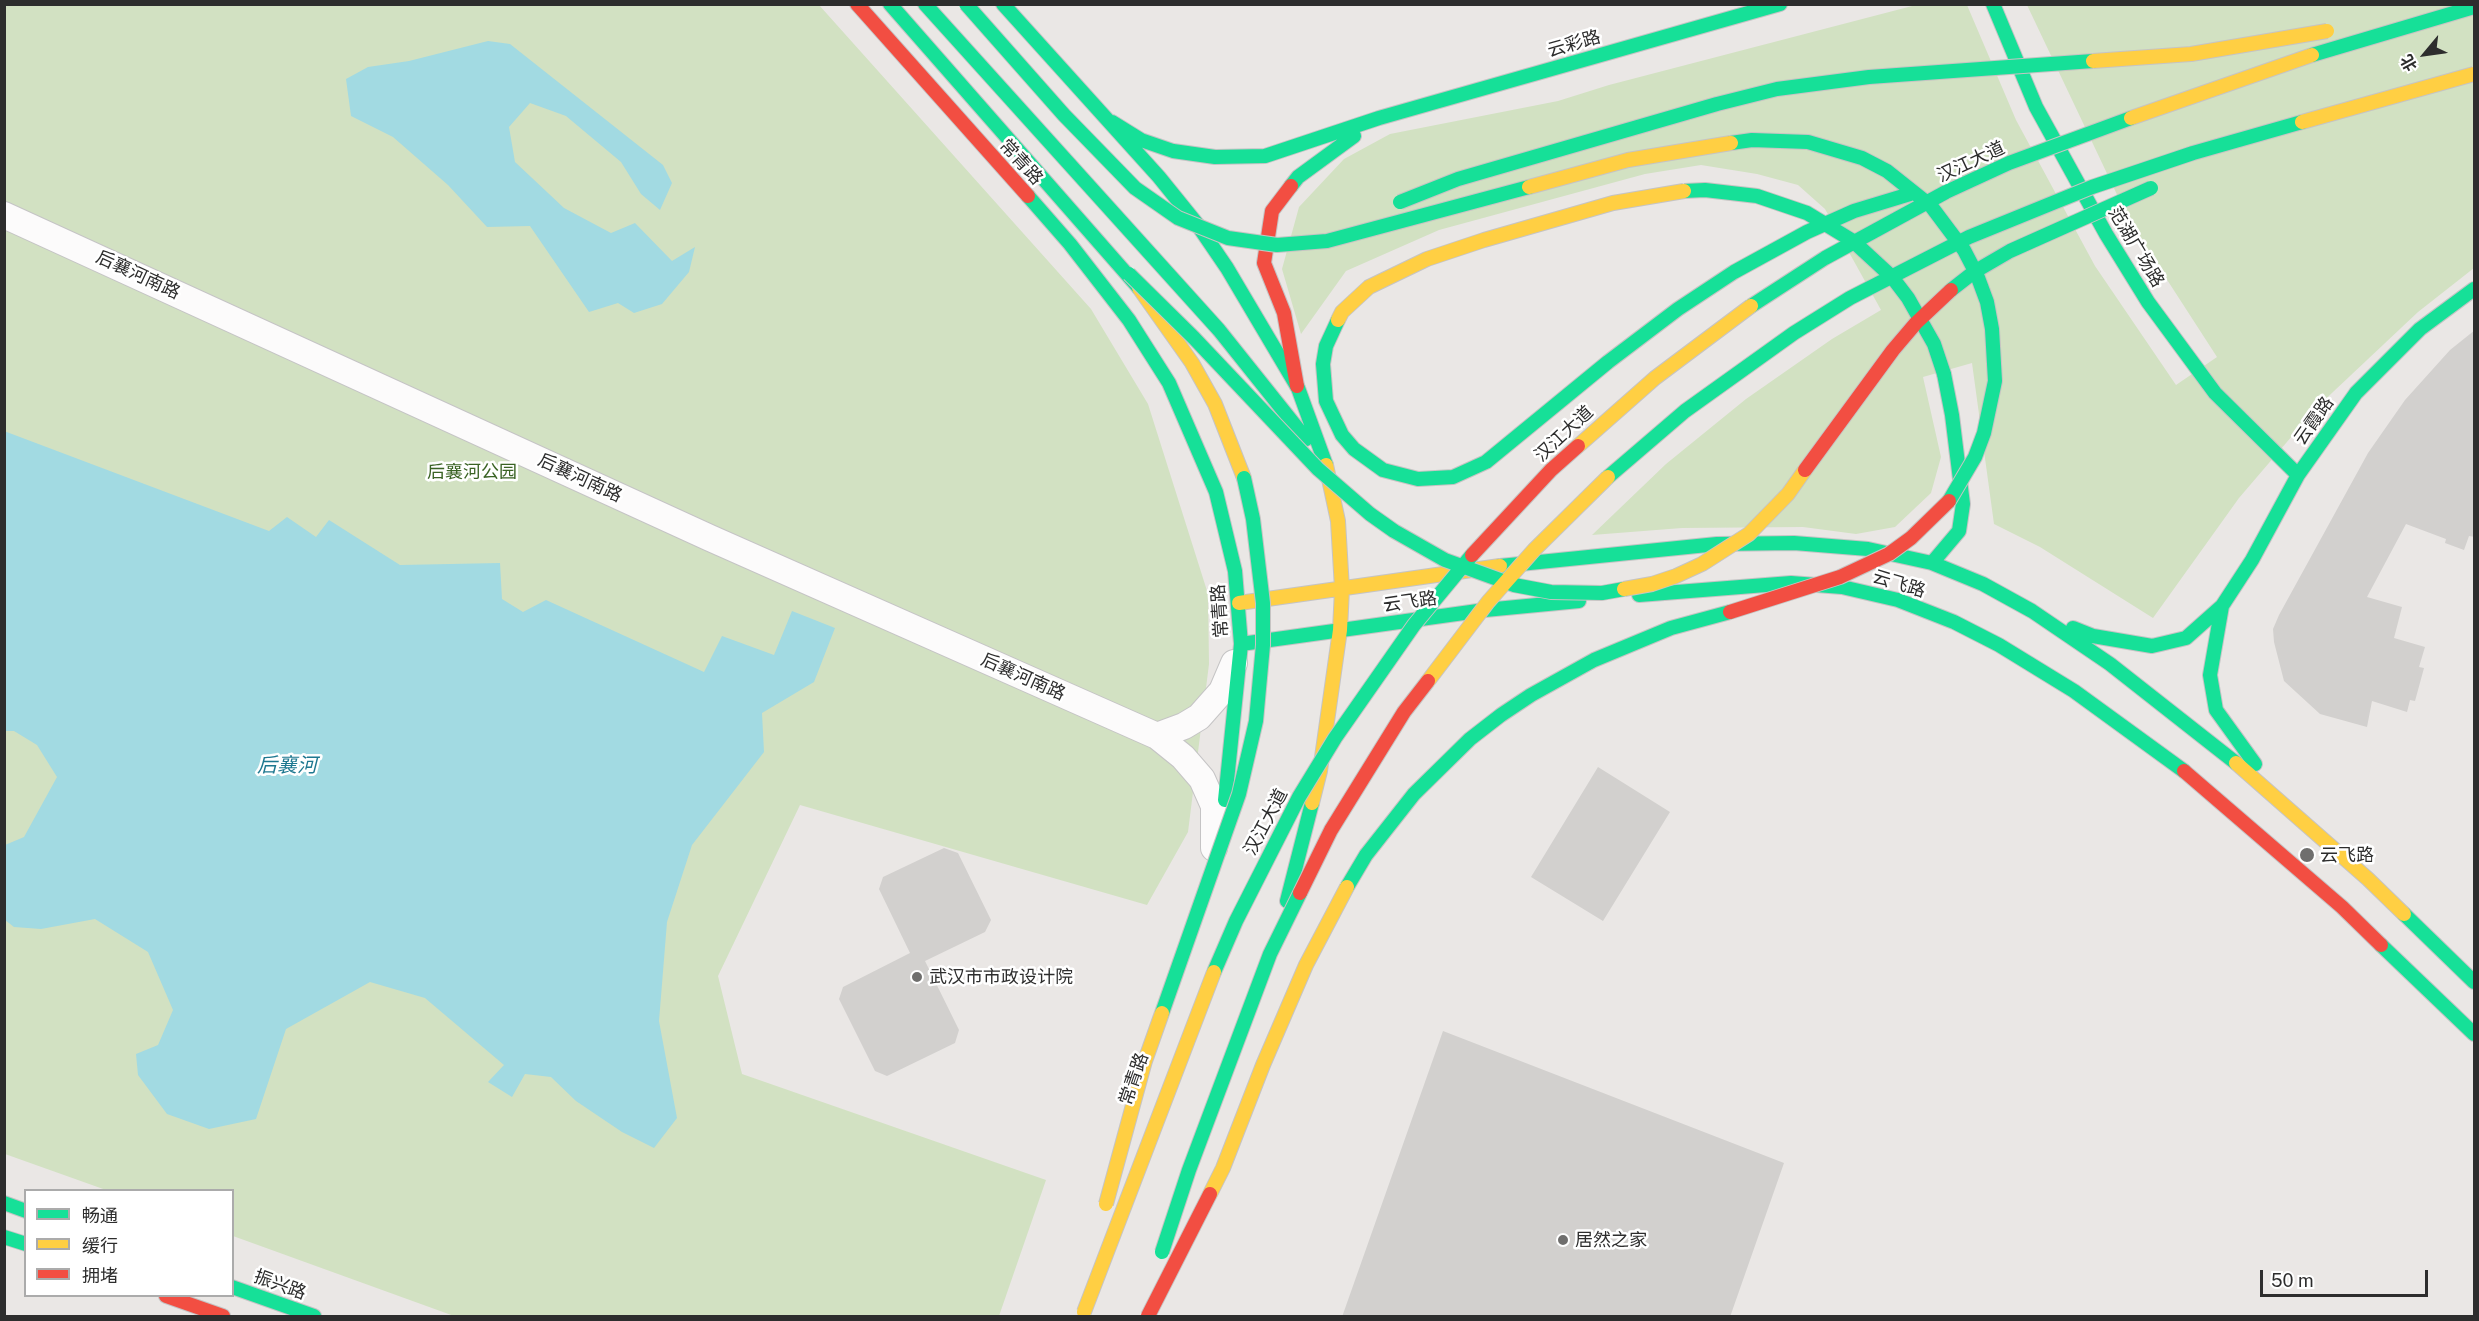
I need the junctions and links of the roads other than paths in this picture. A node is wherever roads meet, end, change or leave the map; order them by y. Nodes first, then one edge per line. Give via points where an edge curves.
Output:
1 (857, 4) edge
2 (890, 4) edge
3 (925, 4) edge
4 (966, 4) edge
5 (1003, 4) edge
6 (1779, 4) edge
7 (1993, 4) edge
8 (2463, 4) edge
9 (2475, 7) edge
10 (2382, 20) dead end
11 (2337, 29) dead end
12 (2475, 74) edge
13 (2347, 109) junction
14 (1103, 116) junction
15 (1379, 118) junction
16 (2218, 161) dead end
17 (2009, 163) junction
18 (2164, 183) dead end
19 (4, 215) edge
20 (1327, 241) junction
21 (1129, 274) junction
22 (2475, 288) edge
23 (1298, 388) junction
24 (1329, 473) junction
25 (2298, 475) junction
26 (1932, 564) junction
27 (1342, 589) junction
28 (1239, 603) junction
29 (2222, 606) junction
30 (2032, 611) junction
31 (1340, 630) junction
32 (1241, 644) junction
33 (1157, 736) junction
34 (2284, 804) junction
35 (1206, 908) junction
36 (2475, 982) edge
37 (2475, 1034) edge
38 (4, 1203) edge
39 (24, 1210) edge
40 (4, 1237) edge
41 (24, 1243) edge
42 (234, 1288) edge
43 (169, 1297) edge
44 (1079, 1315) edge
45 (223, 1317) edge
46 (314, 1317) edge
47 (1142, 1317) edge
48 (1148, 1317) edge
49 (1153, 1317) edge

1 - 28 main road, 常青路 via 1070,244 1150,351 1185,416 1216,492
2 - 21 main road
3 - 24 main road via 1220,330 1300,430
4 - 20 main road, bridge via 1105,159 1156,204 1186,222 1228,238 1277,245
5 - 14 main road
6 - 15 main road, 云彩路
7 - 25 main road, 范湖广场路 via 2036,107 2148,302 2215,393
8 - 10 main road
9 - 17 main road, 汉江大道, bridge via 2296,60
11 - 20 main road, bridge via 2191,54 1869,77 1777,89 1458,180 1379,212
12 - 13 main road, bridge
13 - 16 main road, bridge
13 - 47 main road, bridge via 2092,187 1999,223 1909,266 1850,298 1738,371 1677,418 1583,501 1488,602 1445,656 1404,712 1331,830 1270,954 1239,1033 1189,1170
14 - 15 main road, 云彩路 via 1141,140 1173,151 1215,157 1265,156
14 - 23 main road via 1197,224
15 - 23 main road via 1298,177 1272,211 1264,263 1284,313
17 - 26 main road, bridge via 1854,211 1835,219 1826,224 1807,232 1734,273 1677,309 1486,462 1453,477 1400,476 1383,470 1354,449 1332,419 1326,401 1326,346 1342,312 1386,277 1484,240 1613,203 1670,192 1705,190 1757,196 1782,204 1823,222 1830,226 1853,241 1892,277 1934,344 1952,415 1962,504 1959,531
17 - 44 main road, 汉江大道, bridge via 1834,252 1710,335 1646,385 1551,470 1436,598 1335,738 1256,879 1209,984
18 - 21 main road, bridge via 2010,251 1974,272 1916,323 1788,494 1749,534 1676,576 1602,593 1551,592 1515,585 1445,560 1394,531 1318,469
19 - 33 street, 后襄河南路 via 710,538
20 - 48 main road, bridge via 1575,173 1679,150 1781,139 1835,148 1887,171 1910,187 1931,206 1965,250 1987,302 1992,329 1995,381 1991,407 1975,457 1948,502 1889,554 1814,587 1671,628 1594,660 1501,716 1414,794 1366,855 1306,965 1223,1168
21 - 44 main road, bridge via 1192,363 1234,450 1255,530 1263,645 1256,721 1239,794 1145,1061
22 - 25 main road, 云霞路 via 2420,329 2356,393
23 - 24 main road
24 - 27 main road via 1338,521
25 - 29 main road, 云霞路
26 - 27 main road, 云飞路 via 1868,549 1794,543 1717,544 1482,568
26 - 30 main road, 云飞路 via 1983,584
27 - 28 main road, 云飞路
27 - 31 main road
28 - 32 main road, 常青路
29 - 30 main road via 2186,638 2152,646 2093,636
29 - 34 main road via 2210,675 2216,710
30 - 34 main road, 云飞路 via 2120,671
31 - 32 main road, 云飞路
31 - 37 main road, 云飞路 via 1485,610 1791,584 1842,587 1898,600 1999,645 2074,691 2192,777 2342,907
31 - 49 main road via 1320,771 1296,871
32 - 33 street via 1231,673 1211,704 1184,726
32 - 35 main road, 常青路 via 1231,757
33 - 35 street, 后襄河南路 via 1202,779 1214,806 1214,849
34 - 36 main road, 云飞路
35 - 44 main road, 常青路
38 - 39 main road
40 - 41 main road
42 - 46 main road, 振兴路
43 - 45 main road

